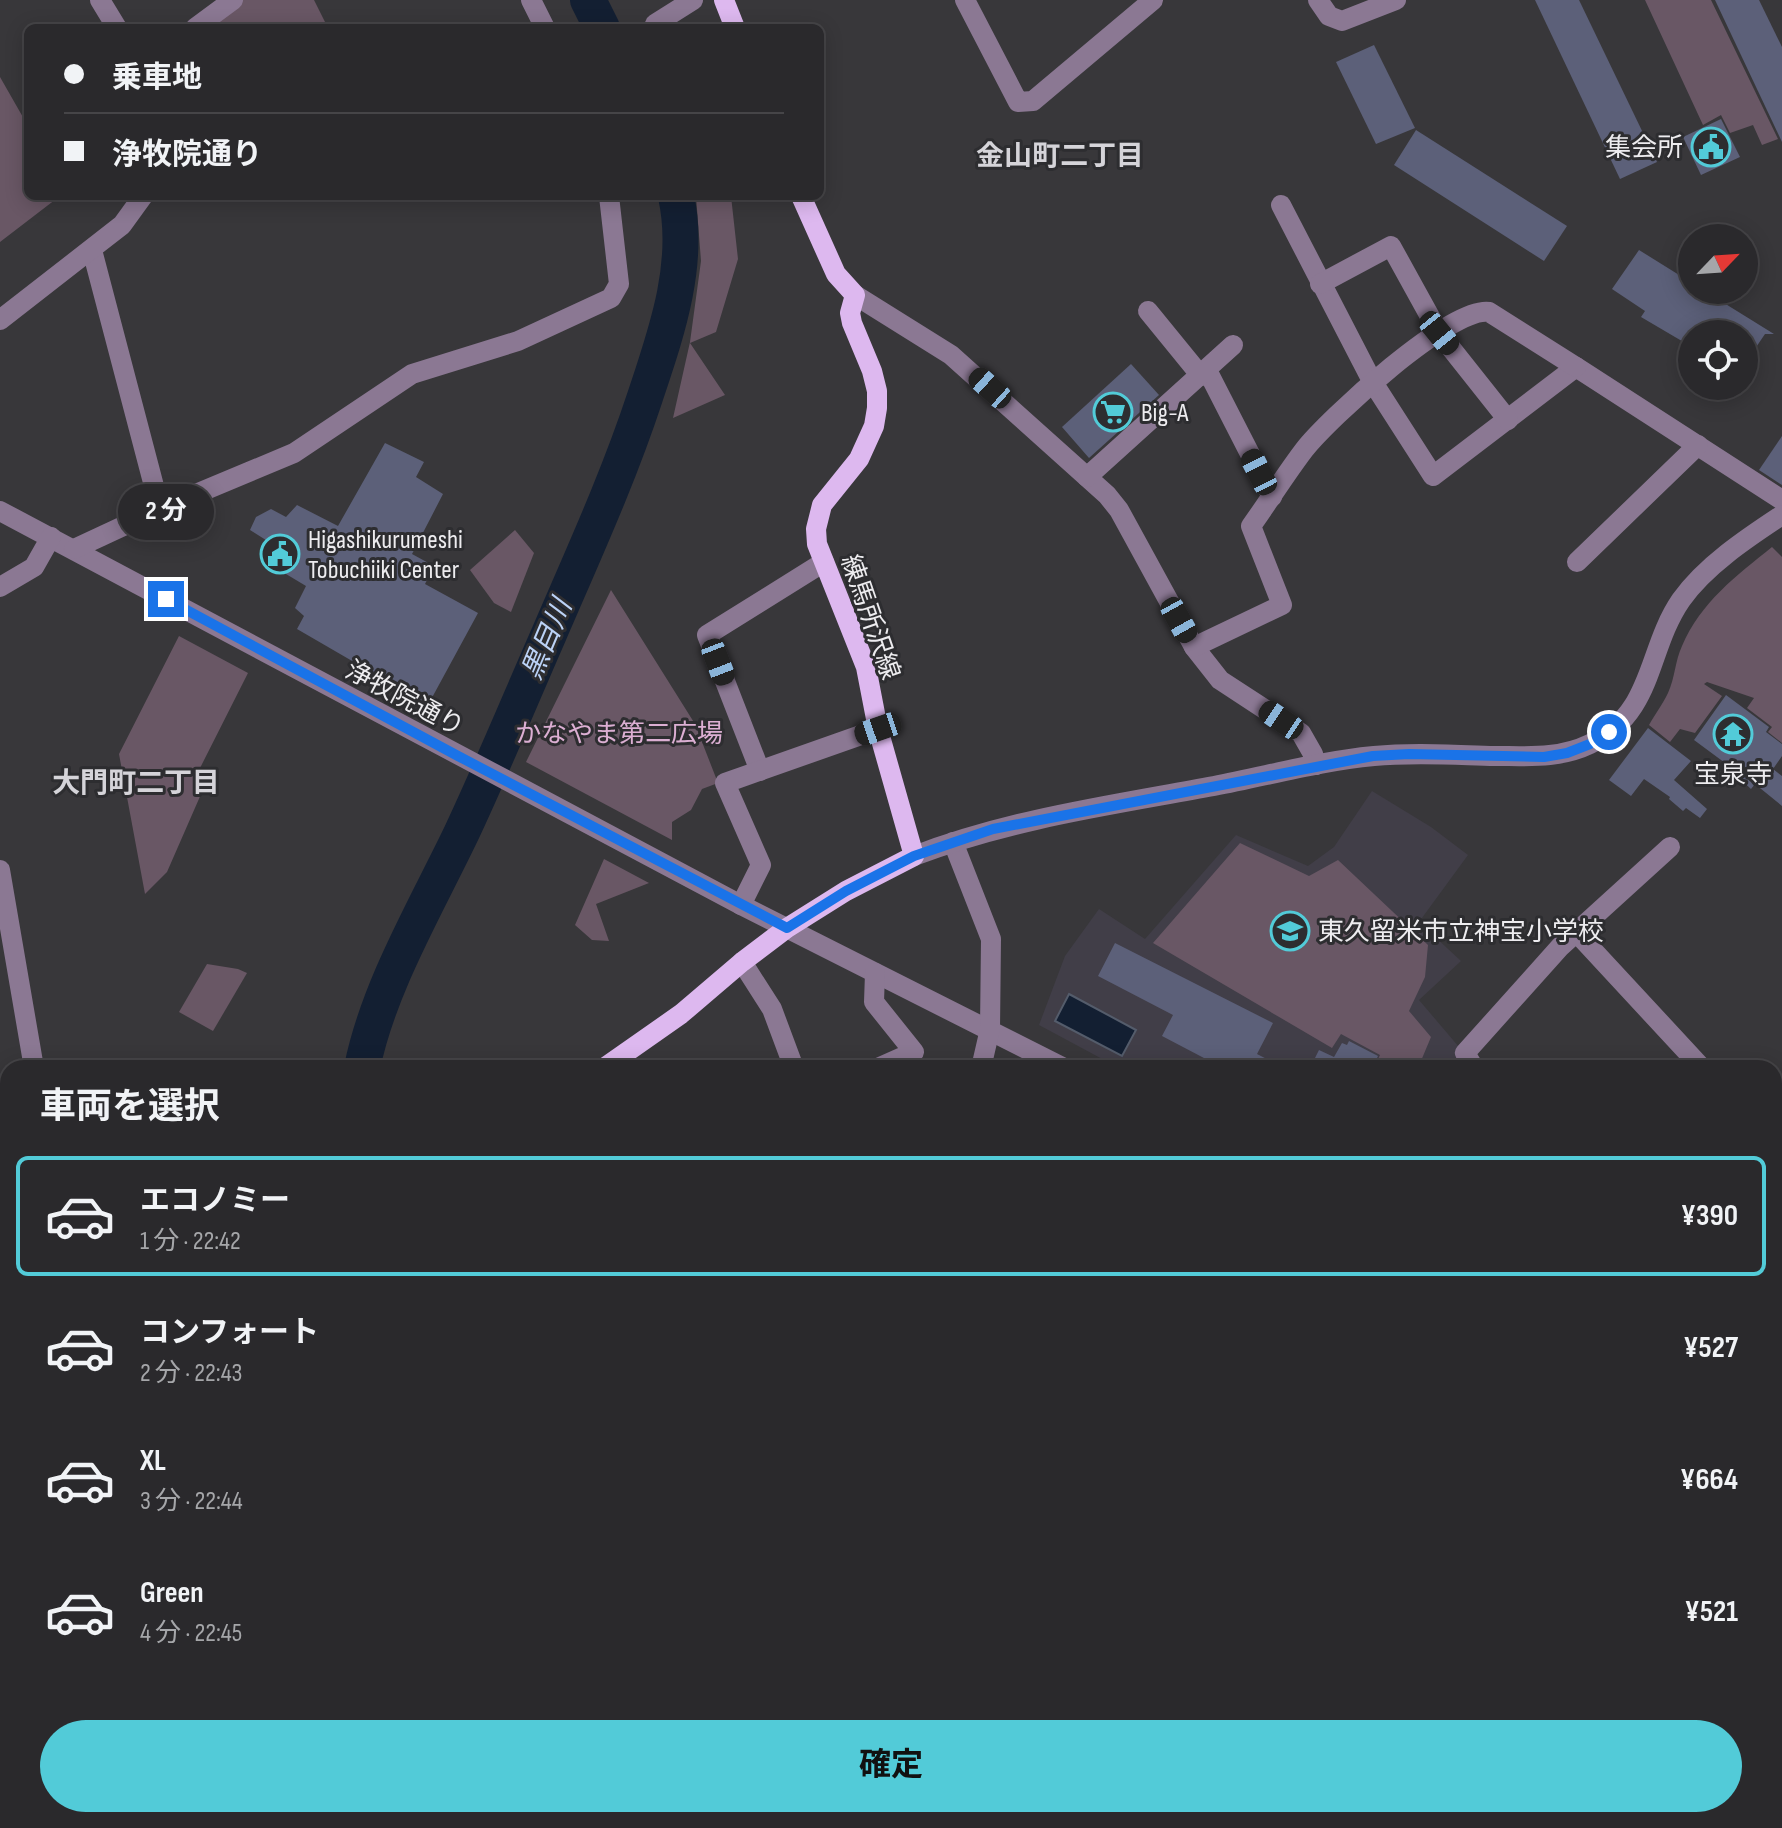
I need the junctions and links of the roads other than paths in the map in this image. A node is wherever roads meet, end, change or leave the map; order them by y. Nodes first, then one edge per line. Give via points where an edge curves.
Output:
1 (100, 0) edge
2 (233, 0) edge
3 (531, 0) edge
4 (693, 0) edge
5 (724, 0) edge
6 (965, 0) edge
7 (1153, 0) edge
8 (1318, 0) edge
9 (1396, 0) edge
10 (115, 24) edge
11 (200, 24) edge
12 (543, 24) edge
13 (655, 24) dead end
14 (733, 24) edge
15 (140, 200) edge
16 (609, 200) edge
17 (803, 200) edge
18 (1281, 205) dead end
19 (92, 250) junction
20 (1320, 284) junction
21 (855, 295) junction
22 (1148, 311) dead end
23 (0, 320) edge
24 (1439, 333) junction
25 (1233, 345) dead end
26 (1576, 367) junction
27 (1204, 373) junction
28 (1372, 381) junction
29 (1508, 420) junction
30 (1698, 445) junction
31 (1087, 477) junction
32 (1272, 497) junction
33 (1782, 500) edge
34 (160, 509) junction
35 (0, 511) edge
36 (1782, 515) edge
37 (51, 537) junction
38 (74, 549) junction
39 (824, 562) junction
40 (1577, 562) dead end
41 (0, 587) edge
42 (1194, 647) junction
43 (878, 729) junction
44 (1316, 765) junction
45 (760, 771) junction
46 (953, 842) junction
47 (1670, 847) dead end
48 (914, 856) junction
49 (0, 870) edge
50 (741, 905) junction
51 (787, 928) junction
52 (1576, 932) junction
53 (742, 962) junction
54 (875, 973) junction
55 (9, 976) edge
56 (990, 1029) junction
57 (32, 1060) edge
58 (615, 1060) edge
59 (791, 1060) edge
60 (896, 1060) edge
61 (983, 1060) edge
62 (1049, 1060) edge
63 (1469, 1060) edge
64 (1695, 1060) edge

1 - 10 street
2 - 11 street
3 - 12 street
4 - 13 street
5 - 14 main road
6 - 7 street via 1018,102 1033,101
8 - 9 street via 1329,16 1342,21
15 - 19 street via 122,225
16 - 34 street via 619,284 611,298 518,341 412,374 294,453
17 - 21 main road via 836,274
18 - 20 street
19 - 23 street
19 - 34 street
20 - 24 street via 1391,246
20 - 28 street
21 - 31 street via 951,355
21 - 39 main road, 練馬所沢線 via 850,313 872,371 877,408 859,459 818,516 817,544
22 - 27 street
24 - 26 street via 1480,311 1489,312
24 - 28 street
24 - 29 street
25 - 27 street
26 - 29 street
26 - 30 street
27 - 31 street
27 - 32 street
28 - 29 street via 1433,476
28 - 32 street via 1305,449
30 - 33 street
30 - 40 street
31 - 42 street via 1119,510
32 - 42 street via 1251,526 1282,605
34 - 38 street
35 - 37 street, 浄牧院通り
36 - 44 street via 1694,585 1670,618 1638,700 1590,744 1544,757 1409,754
37 - 38 street, 浄牧院通り
37 - 41 street via 34,567
38 - 50 street, 浄牧院通り
39 - 43 main road, 練馬所沢線 via 866,667
39 - 45 street via 707,635
42 - 44 street via 1220,680 1301,733
43 - 45 street
43 - 48 main road, 練馬所沢線
44 - 46 street via 1029,821
45 - 50 street via 725,783 761,865
46 - 48 street
46 - 56 street via 991,939
47 - 52 street
48 - 51 main road
49 - 55 street
50 - 51 street, 浄牧院通り
51 - 53 main road
51 - 54 street, 浄牧院通り
52 - 63 street via 1465,1053
52 - 64 street
53 - 58 main road
53 - 59 street via 772,1009
54 - 56 street, 浄牧院通り
54 - 60 street via 874,1002 914,1052
55 - 57 street
56 - 61 street
56 - 62 street, 浄牧院通り

